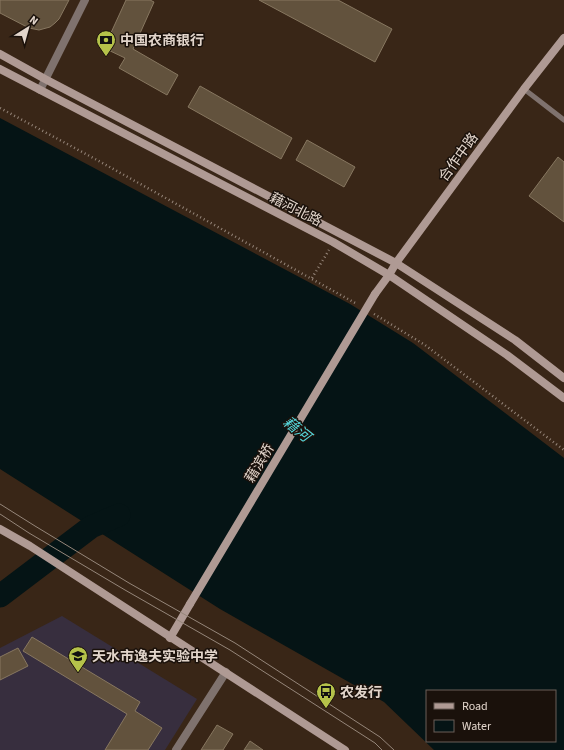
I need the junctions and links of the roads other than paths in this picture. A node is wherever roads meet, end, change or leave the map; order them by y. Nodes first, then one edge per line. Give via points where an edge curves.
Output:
1 (85, 0) edge
2 (564, 38) edge
3 (0, 54) edge
4 (0, 68) edge
5 (45, 79) junction
6 (524, 89) junction
7 (40, 90) junction
8 (564, 120) edge
9 (396, 263) junction
10 (389, 275) junction
11 (375, 294) joint
12 (564, 378) edge
13 (564, 398) edge
14 (0, 529) edge
15 (170, 638) junction
16 (226, 672) junction
17 (176, 750) edge
18 (345, 750) edge

1 - 5 street
2 - 6 main road, 合作中路
3 - 5 main road, 藉河北路
4 - 7 main road, 藉河北路
5 - 7 street
5 - 9 main road, 藉河北路
6 - 8 lane
6 - 9 main road, 合作中路
7 - 10 main road, 藉河北路 via 333,242
9 - 10 main road, 合作中路
9 - 12 main road, 藉河北路 via 515,340
10 - 11 main road, 合作中路
10 - 13 main road, 藉河北路 via 507,355
11 - 15 main road, 藉滨桥, bridge
14 - 15 main road
15 - 16 main road
16 - 17 street
16 - 18 main road

